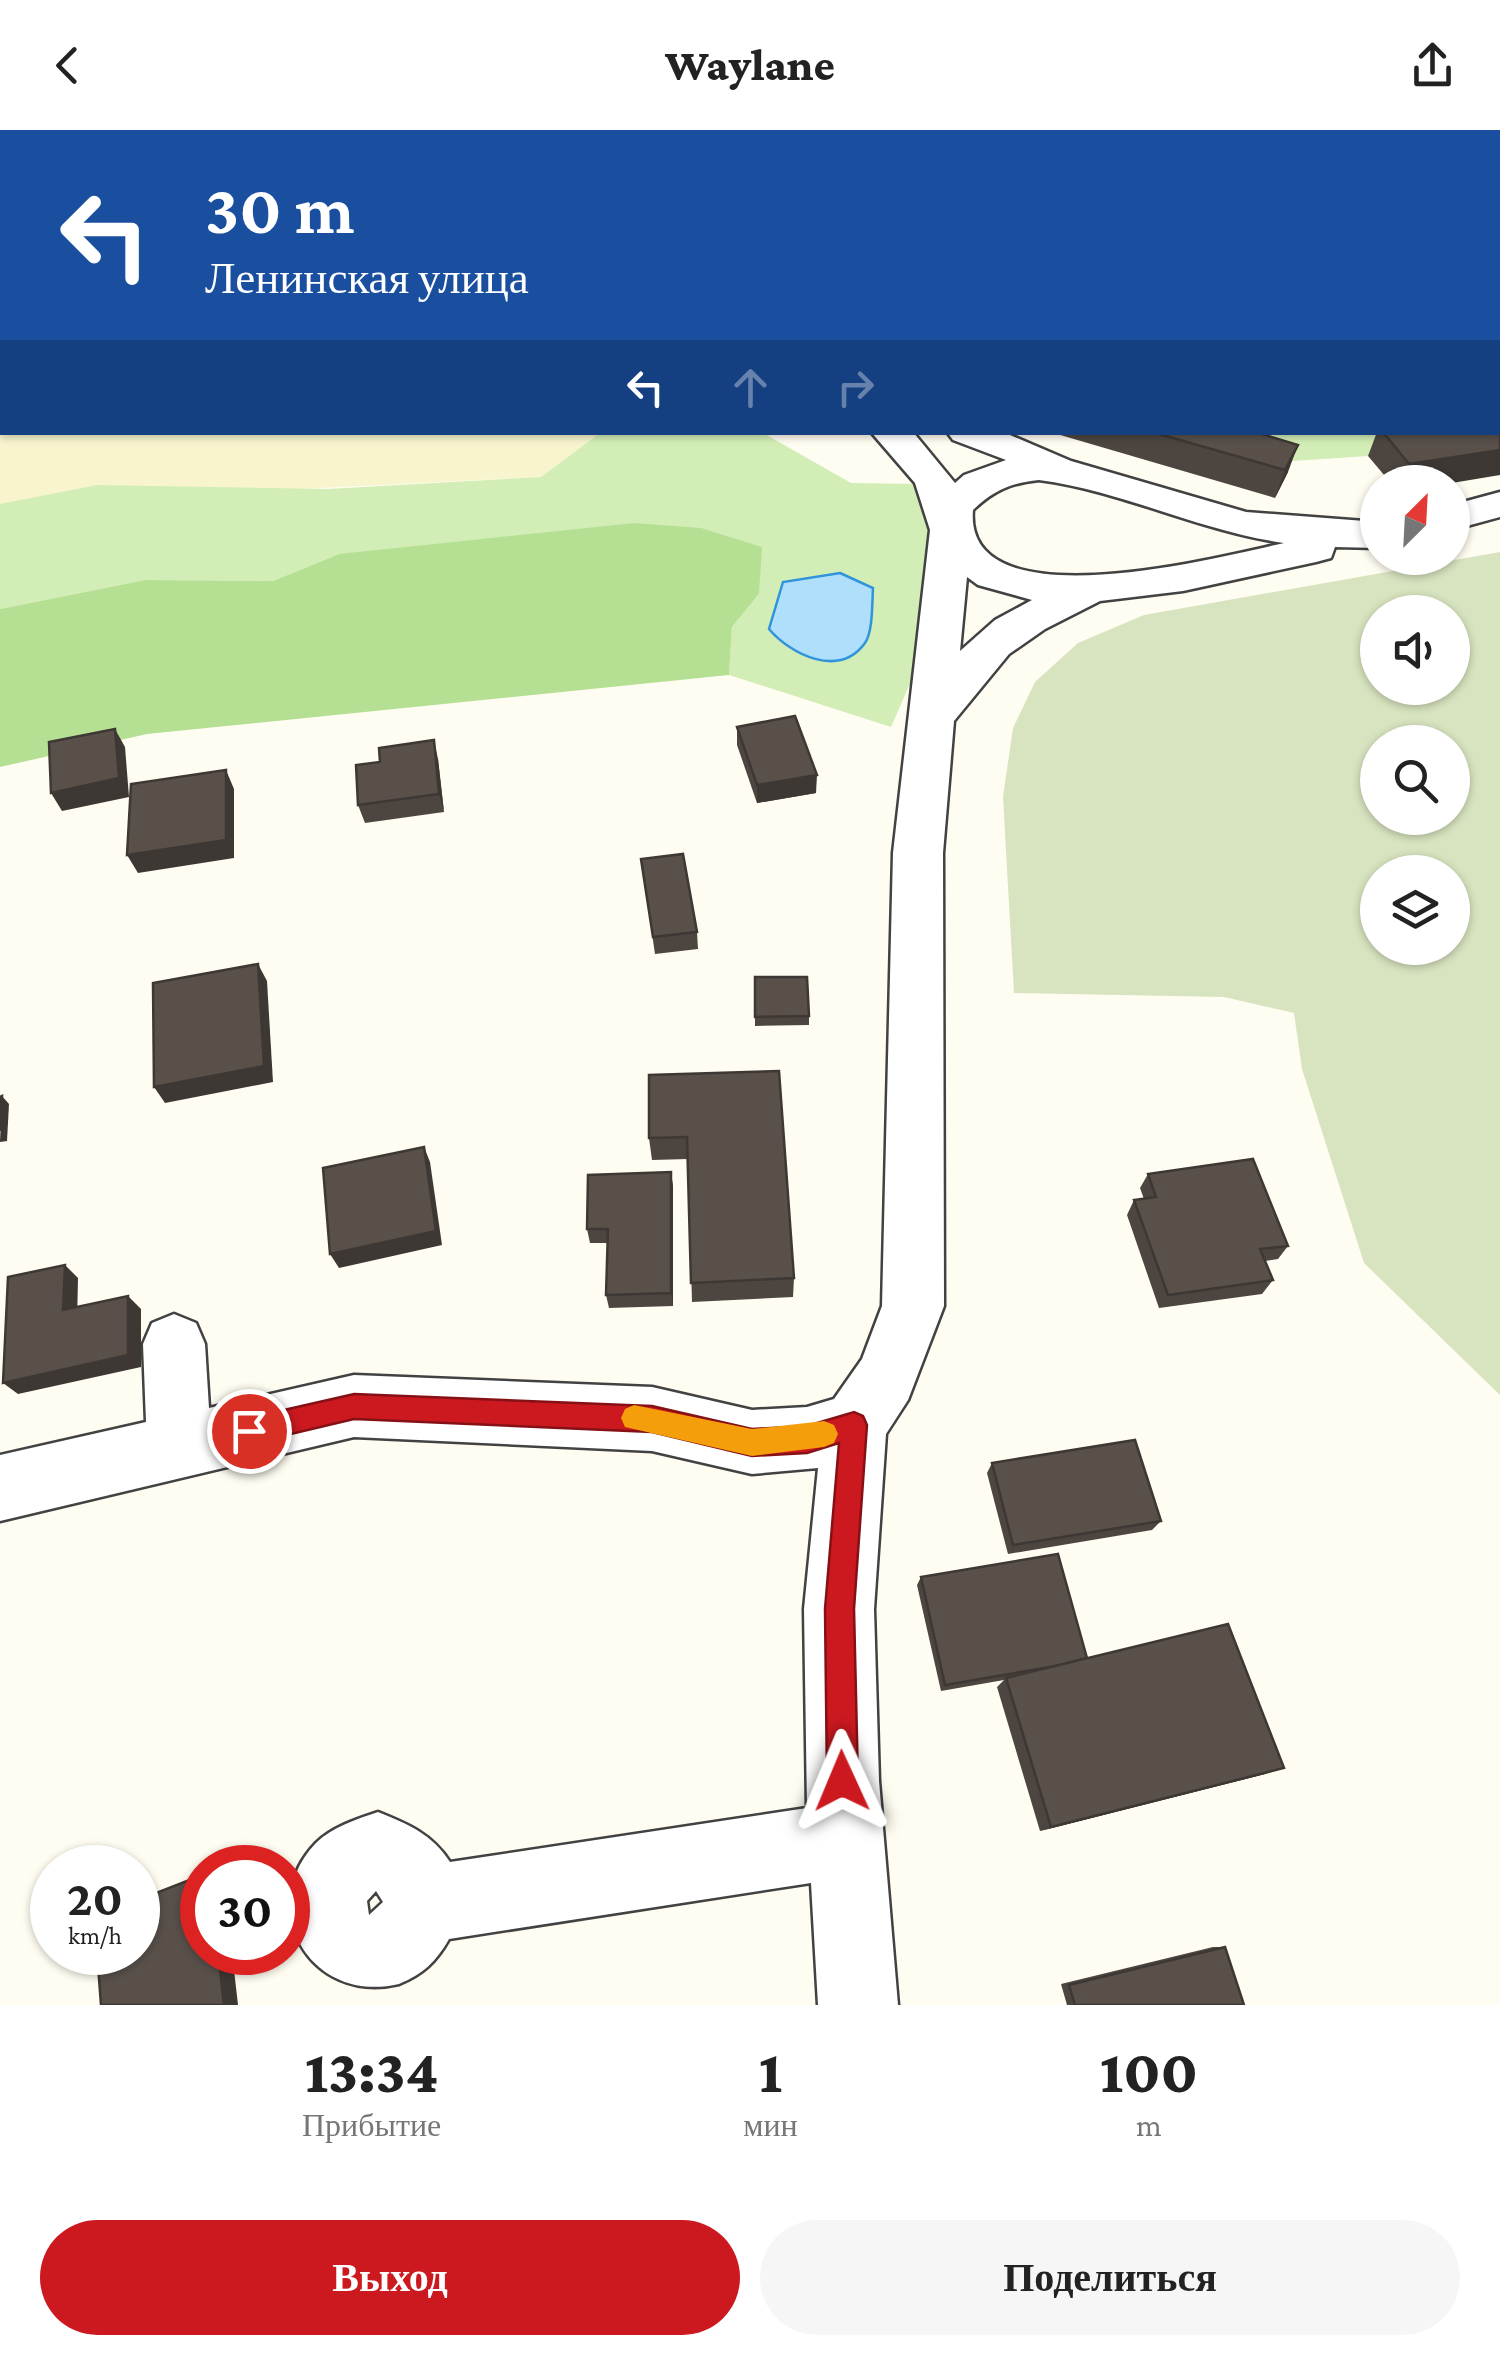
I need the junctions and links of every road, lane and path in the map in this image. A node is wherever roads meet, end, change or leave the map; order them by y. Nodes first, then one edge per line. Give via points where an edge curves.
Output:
1 (893, 435) edge
2 (974, 435) edge
3 (1097, 480) junction
4 (1500, 504) edge
5 (1470, 513) edge
6 (1500, 516) edge
7 (1470, 518) edge
8 (949, 523) junction
9 (1360, 536) edge
10 (1360, 539) edge
11 (1107, 586) junction
12 (930, 721) junction
13 (174, 1344) dead end
14 (854, 1425) junction
15 (179, 1447) junction
16 (0, 1488) edge
17 (848, 1840) junction
18 (424, 1904) dead end
19 (858, 2005) edge

1 - 8 street via 931,477
2 - 3 street
3 - 8 street via 1048,469 999,474 963,494
3 - 9 street via 1275,530
3 - 11 street via 1134,503 1150,542 1142,564
4 - 5 street
6 - 7 street
8 - 11 street via 963,555 1002,582 1052,592
8 - 12 street
10 - 11 street
11 - 12 street via 1006,631
12 - 14 street via 918,853 913,1306 886,1378
13 - 15 street
14 - 15 street via 807,1439 752,1442 652,1419 354,1406
14 - 17 street via 839,1609
15 - 16 street
17 - 18 street
17 - 19 street

